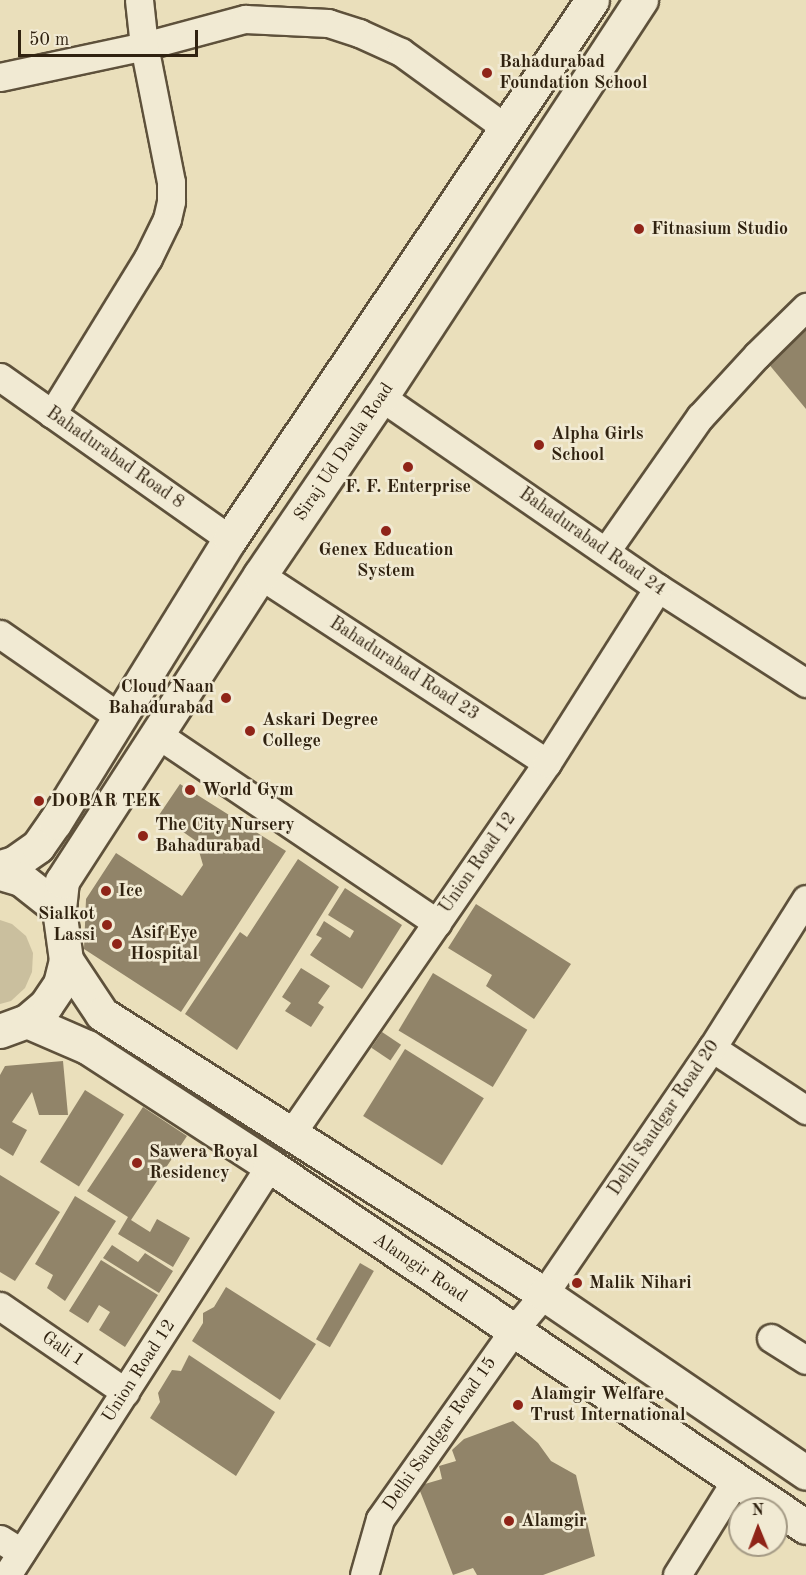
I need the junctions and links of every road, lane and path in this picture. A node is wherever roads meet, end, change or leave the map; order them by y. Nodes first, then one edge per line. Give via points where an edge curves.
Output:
1 (139, 0) edge
2 (592, 0) edge
3 (641, 0) edge
4 (144, 46) junction
5 (0, 77) edge
6 (507, 129) junction
7 (806, 308) edge
8 (0, 377) edge
9 (381, 397) junction
10 (52, 414) junction
11 (282, 465) junction
12 (320, 488) junction
13 (230, 539) junction
14 (606, 551) junction
15 (260, 575) junction
16 (658, 588) junction
17 (0, 634) edge
18 (806, 683) edge
19 (118, 716) junction
20 (157, 734) junction
21 (547, 763) junction
22 (0, 867) edge
23 (0, 873) edge
24 (806, 898) edge
25 (59, 909) junction
26 (437, 923) junction
27 (66, 960) junction
28 (14, 1026) edge
29 (712, 1048) junction
30 (806, 1110) edge
31 (291, 1134) junction
32 (270, 1166) junction
33 (544, 1294) junction
34 (0, 1306) edge
35 (513, 1331) junction
36 (771, 1338) dead end
37 (806, 1360) edge
38 (125, 1392) junction
39 (806, 1473) edge
40 (736, 1480) junction
41 (806, 1527) edge
42 (11, 1545) edge
43 (7, 1575) edge
44 (364, 1575) edge
45 (677, 1575) edge

1 - 4 street
2 - 6 main road
3 - 9 main road, Siraj Ud Daula Road
4 - 5 street
4 - 6 street via 244,19 328,23 400,52
4 - 10 street via 171,182 167,219 148,258
6 - 11 main road
7 - 14 street via 756,355 700,417
8 - 10 street, Bahadurabad Road 8
9 - 12 main road, Siraj Ud Daula Road
9 - 14 street, Bahadurabad Road 24
10 - 13 street, Bahadurabad Road 8
11 - 12 main road
11 - 13 main road
12 - 15 main road, Siraj Ud Daula Road
13 - 19 main road
14 - 16 street, Bahadurabad Road 24
15 - 20 main road, Siraj Ud Daula Road
15 - 21 street, Bahadurabad Road 23
16 - 18 street, Bahadurabad Road 24
16 - 21 street, Union Road 12
17 - 19 street
19 - 22 main road via 38,846 14,863
20 - 25 main road, Siraj Ud Daula Road via 62,881
20 - 26 street
21 - 26 street, Union Road 12
23 - 25 main road via 21,879
24 - 29 street, Delhi Saudgar Road 20
25 - 27 main road, Siraj Ud Daula Road
26 - 31 street, Union Road 12
27 - 28 main road via 60,984 46,1005
27 - 31 main road via 102,1014
28 - 32 main road, Alamgir Road via 87,1047
29 - 30 street
29 - 33 street, Delhi Saudgar Road 20
31 - 33 main road
32 - 35 main road, Alamgir Road
32 - 38 street, Union Road 12
33 - 35 street, Delhi Saudgar Road 20
33 - 39 main road
34 - 38 street, Gali 1
35 - 40 main road, Alamgir Road
35 - 44 street, Delhi Saudgar Road 15 via 380,1519
36 - 37 street
38 - 42 street, Union Road 12
40 - 41 main road, Alamgir Road
40 - 45 street
42 - 43 street, Union Road 12

